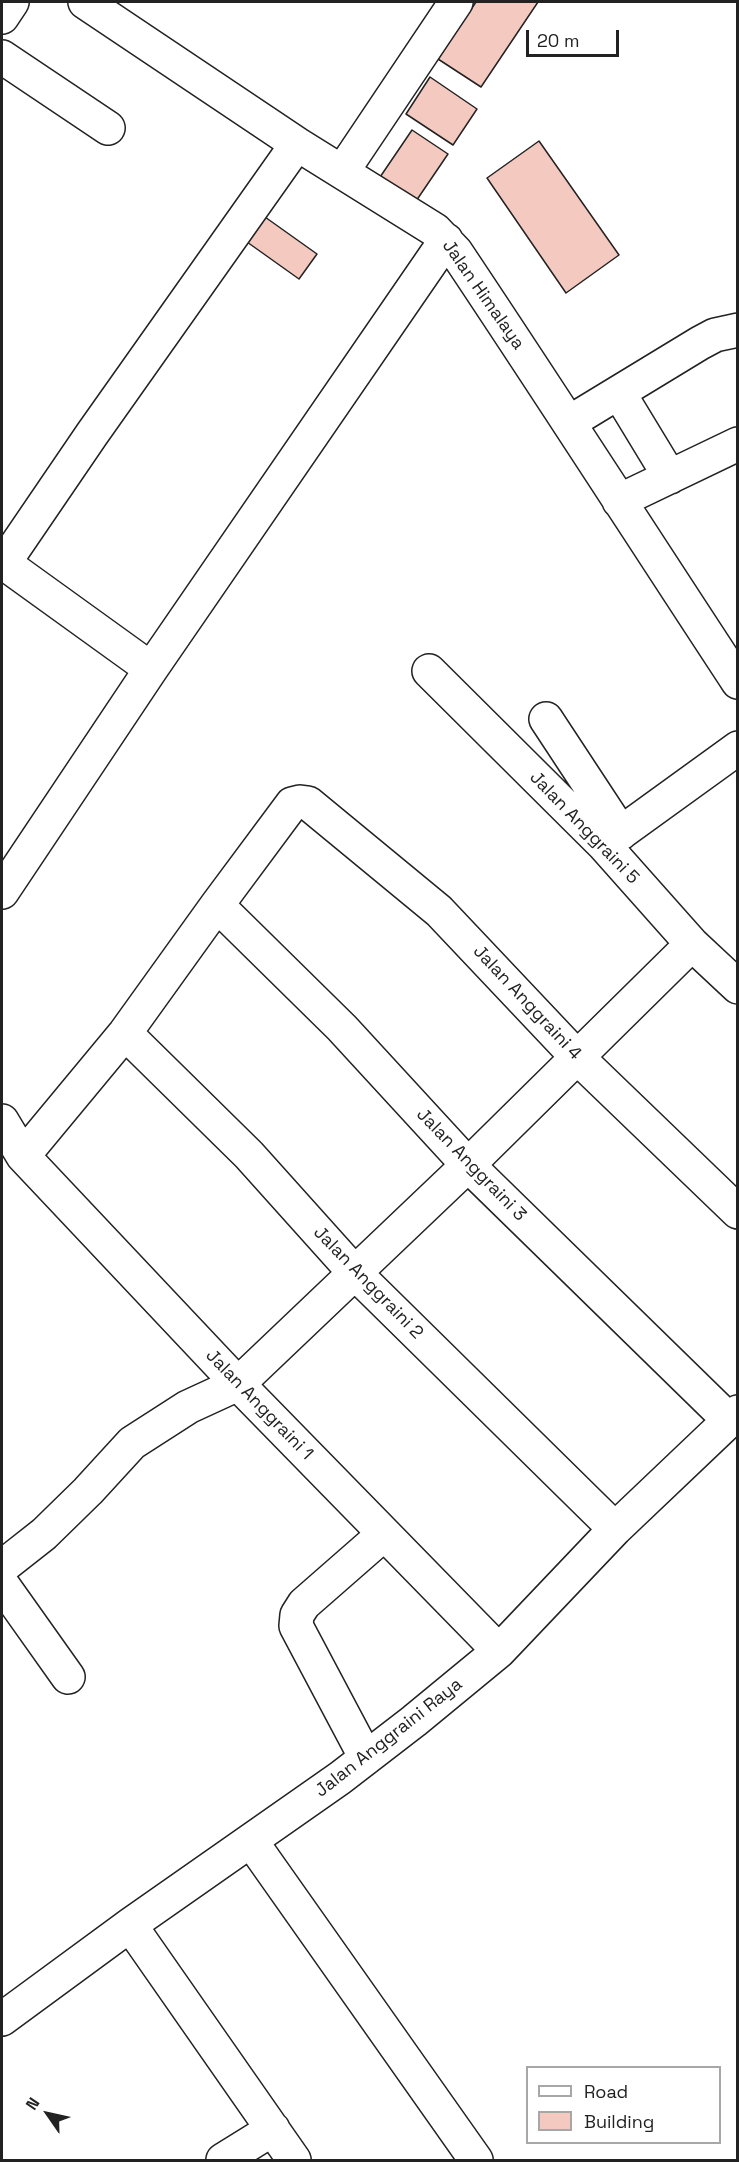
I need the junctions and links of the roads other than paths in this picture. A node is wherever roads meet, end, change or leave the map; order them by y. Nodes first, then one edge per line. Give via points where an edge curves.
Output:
1 (12, 2) edge
2 (86, 2) edge
3 (456, 2) edge
4 (2, 17) edge
5 (2, 57) edge
6 (108, 128) dead end
7 (297, 144) junction
8 (342, 172) junction
9 (446, 240) junction
10 (738, 330) edge
11 (619, 393) junction
12 (570, 422) junction
13 (738, 444) edge
14 (670, 477) junction
15 (619, 501) junction
16 (3, 565) edge
17 (151, 669) junction
18 (429, 671) dead end
19 (738, 682) edge
20 (546, 719) dead end
21 (738, 748) edge
22 (613, 839) junction
23 (2, 892) edge
24 (217, 905) junction
25 (692, 944) junction
26 (738, 987) edge
27 (125, 1033) junction
28 (577, 1057) junction
29 (2, 1121) edge
30 (23, 1156) junction
31 (468, 1165) junction
32 (738, 1212) edge
33 (354, 1272) junction
34 (238, 1384) junction
35 (733, 1416) edge
36 (615, 1529) junction
37 (384, 1534) junction
38 (2, 1567) edge
39 (2, 1584) edge
40 (499, 1651) junction
41 (68, 1677) dead end
42 (366, 1758) junction
43 (251, 1841) junction
44 (130, 1925) junction
45 (2, 2019) edge
46 (273, 2129) junction
47 (223, 2160) edge
48 (294, 2160) edge
49 (476, 2160) edge

1 - 4 street
2 - 7 street, Jalan Himalaya
3 - 8 street
5 - 6 street
7 - 8 street, Jalan Himalaya
7 - 16 street
8 - 9 street, Jalan Himalaya
9 - 12 street, Jalan Himalaya
9 - 17 street
10 - 11 street via 700,343
11 - 12 street
11 - 14 street
12 - 15 street, Jalan Himalaya
13 - 14 street
14 - 15 street
15 - 19 street, Jalan Himalaya
16 - 17 street
17 - 23 street
18 - 22 street, Jalan Anggraini 5
20 - 22 street
21 - 22 street
22 - 25 street, Jalan Anggraini 5
24 - 27 street
24 - 28 street, Jalan Anggraini 4 via 292,804 308,803 439,910
24 - 31 street, Jalan Anggraini 3 via 342,1028
25 - 26 street, Jalan Anggraini 5
25 - 28 street
27 - 30 street
27 - 33 street, Jalan Anggraini 2 via 249,1155
28 - 31 street
28 - 32 street, Jalan Anggraini 4
29 - 30 street, Jalan Anggraini 1
30 - 34 street, Jalan Anggraini 1
31 - 33 street
31 - 35 street, Jalan Anggraini 3
33 - 34 street
33 - 36 street, Jalan Anggraini 2
34 - 37 street, Jalan Anggraini 1
34 - 38 street via 188,1407 132,1443 44,1534
35 - 36 street, Jalan Anggraini Raya
36 - 40 street, Jalan Anggraini Raya
37 - 40 street, Jalan Anggraini 1
37 - 42 street via 304,1604 297,1615 297,1626
39 - 41 street
40 - 42 street, Jalan Anggraini Raya
42 - 43 street, Jalan Anggraini Raya
43 - 44 street, Jalan Anggraini Raya
43 - 49 street
44 - 45 street, Jalan Anggraini Raya
44 - 46 street
46 - 47 street
46 - 48 street

